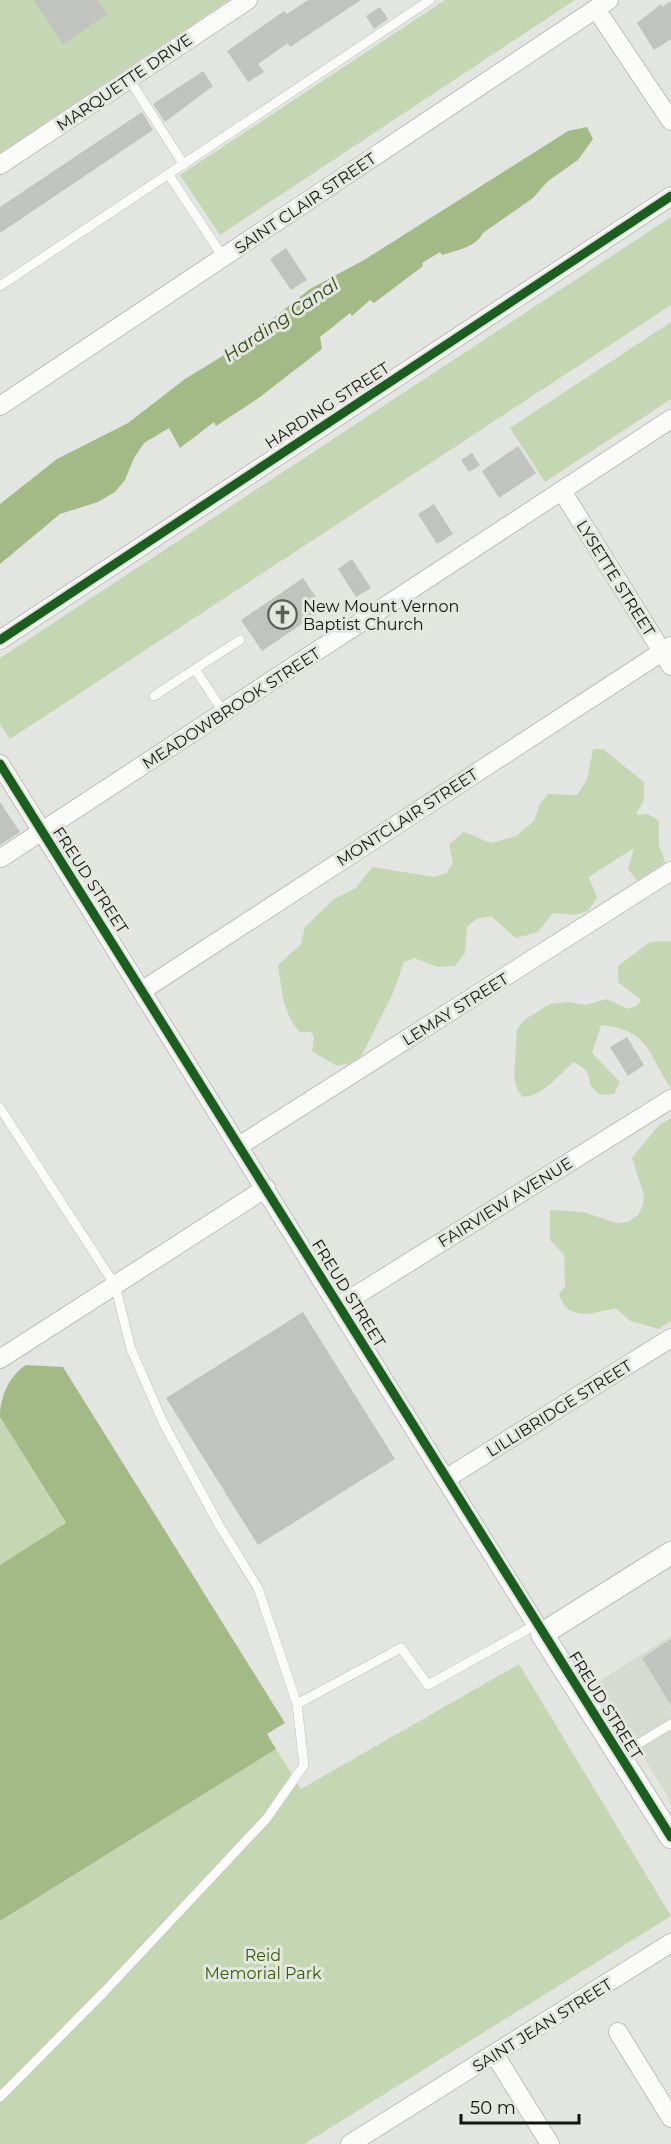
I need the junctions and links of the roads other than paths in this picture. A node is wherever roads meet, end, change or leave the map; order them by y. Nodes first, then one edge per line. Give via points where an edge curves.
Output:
1 (248, 0) edge
2 (430, 0) edge
3 (602, 4) edge
4 (129, 79) junction
5 (671, 121) edge
6 (0, 165) edge
7 (184, 165) junction
8 (169, 175) junction
9 (671, 196) edge
10 (223, 257) junction
11 (0, 286) edge
12 (0, 406) edge
13 (671, 419) edge
14 (562, 491) junction
15 (0, 640) edge
16 (240, 640) dead end
17 (668, 654) edge
18 (195, 669) junction
19 (154, 696) dead end
20 (224, 713) junction
21 (0, 764) edge
22 (42, 832) junction
23 (1, 858) edge
24 (671, 872) edge
25 (143, 990) junction
26 (671, 1099) edge
27 (0, 1107) edge
28 (239, 1146) junction
29 (266, 1188) junction
30 (115, 1285) junction
31 (339, 1306) junction
32 (671, 1338) edge
33 (0, 1359) edge
34 (447, 1478) junction
35 (671, 1554) edge
36 (540, 1629) junction
37 (297, 1704) junction
38 (671, 1724) edge
39 (620, 1755) junction
40 (671, 1837) edge
41 (671, 1943) edge
42 (618, 2032) dead end
43 (495, 2055) junction
44 (0, 2097) edge
45 (671, 2118) edge
46 (350, 2144) edge
47 (550, 2144) edge

1 - 4 street, MARQUETTE DRIVE
2 - 7 lane
3 - 5 street
3 - 10 street, SAINT CLAIR STREET
4 - 6 street, MARQUETTE DRIVE
4 - 7 lane
7 - 8 lane
8 - 10 lane
8 - 11 lane
9 - 15 street, HARDING STREET
10 - 12 street, SAINT CLAIR STREET
13 - 14 street, MEADOWBROOK STREET
14 - 17 street, LYSETTE STREET
14 - 20 street, MEADOWBROOK STREET
16 - 18 lane
17 - 25 street, MONTCLAIR STREET
18 - 19 lane
18 - 20 lane
20 - 22 street, MEADOWBROOK STREET
21 - 22 street, FREUD STREET
22 - 23 street, MEADOWBROOK STREET
22 - 25 street, FREUD STREET
24 - 28 street, LEMAY STREET
25 - 28 street, FREUD STREET
26 - 31 street, FAIRVIEW AVENUE
27 - 30 lane
28 - 29 street, FREUD STREET
29 - 30 street
29 - 31 street, FREUD STREET
30 - 33 street
30 - 37 lane via 131,1348 163,1422 258,1588
31 - 34 street, FREUD STREET
32 - 34 street, LILLIBRIDGE STREET
34 - 36 street, FREUD STREET
35 - 36 street
36 - 37 lane via 428,1685 401,1648
36 - 39 street, FREUD STREET
37 - 44 lane via 304,1765 267,1818
38 - 39 lane
39 - 40 street, FREUD STREET
41 - 43 street, SAINT JEAN STREET
42 - 45 street
43 - 46 street, SAINT JEAN STREET
43 - 47 street

